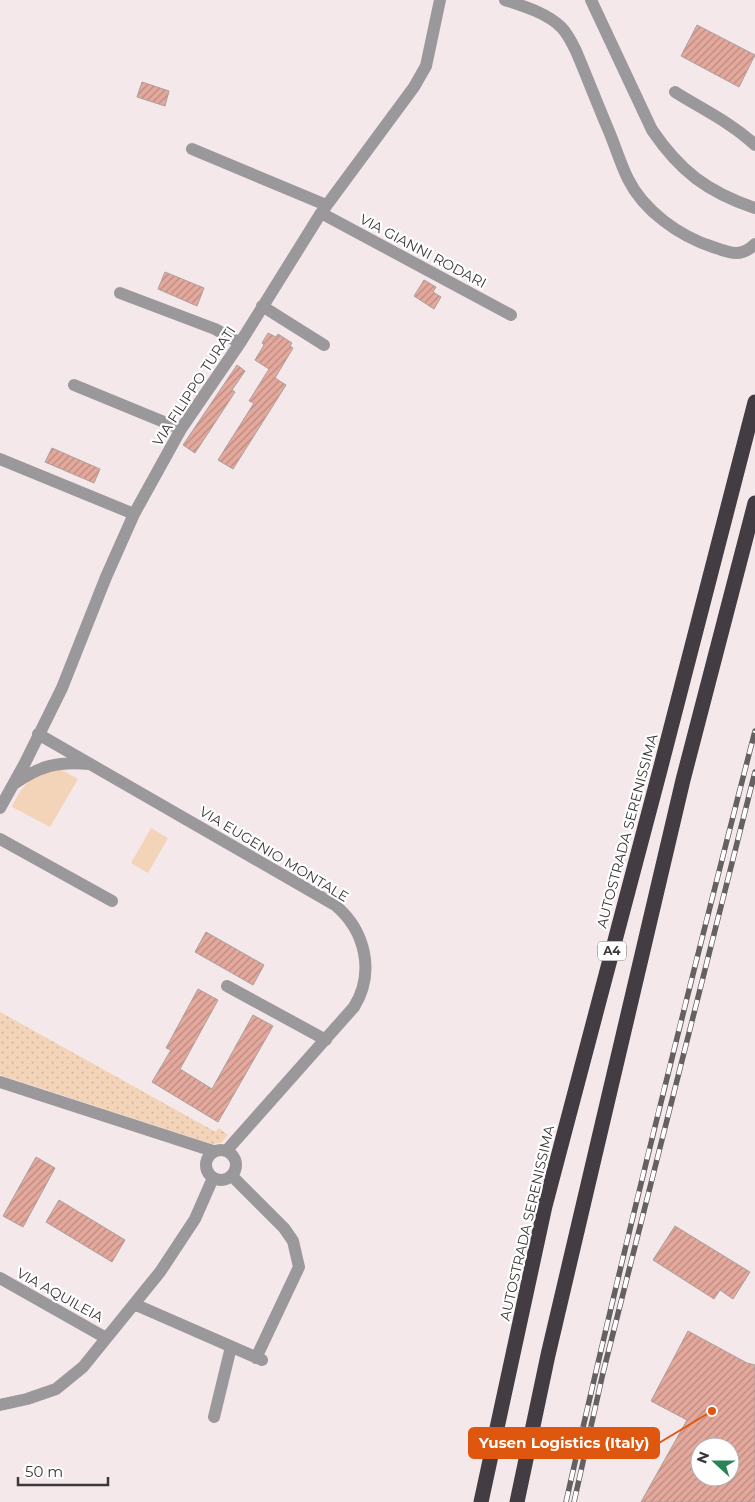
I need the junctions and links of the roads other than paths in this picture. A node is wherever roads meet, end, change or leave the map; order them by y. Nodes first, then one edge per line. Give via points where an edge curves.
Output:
1 (440, 0) edge
2 (505, 0) edge
3 (591, 0) edge
4 (675, 92) dead end
5 (755, 145) edge
6 (192, 149) dead end
7 (755, 208) edge
8 (324, 209) junction
9 (755, 244) edge
10 (120, 293) dead end
11 (262, 306) junction
12 (511, 315) dead end
13 (240, 343) junction
14 (324, 345) dead end
15 (74, 385) dead end
16 (755, 402) edge
17 (181, 429) junction
18 (0, 459) edge
19 (755, 503) edge
20 (134, 514) junction
21 (38, 734) junction
22 (91, 764) junction
23 (11, 787) junction
24 (0, 808) edge
25 (0, 839) edge
26 (112, 901) dead end
27 (227, 986) dead end
28 (326, 1040) junction
29 (0, 1082) edge
30 (227, 1150) junction
31 (212, 1152) junction
32 (232, 1176) junction
33 (213, 1178) junction
34 (0, 1278) edge
35 (134, 1304) junction
36 (106, 1338) junction
37 (231, 1347) junction
38 (0, 1405) edge
39 (214, 1417) dead end
40 (481, 1502) edge
41 (517, 1502) edge

1 - 8 street, VIA FILIPPO TURATI via 426,66 403,103
2 - 9 street via 553,21 568,36 628,179 658,216 694,240 724,251 738,254
3 - 7 street via 663,147 708,188
4 - 5 street
6 - 8 street, VIA GIANNI RODARI
8 - 11 street, VIA FILIPPO TURATI
8 - 12 street, VIA GIANNI RODARI
10 - 13 street
11 - 13 street, VIA FILIPPO TURATI
11 - 14 street
13 - 17 street, VIA FILIPPO TURATI
15 - 17 street
16 - 40 highway, AUTOSTRADA SERENISSIMA / A4 via 545,1206
17 - 20 street, VIA FILIPPO TURATI
18 - 20 street
19 - 41 highway, A4 via 681,790 548,1355
20 - 21 street, VIA FILIPPO TURATI via 62,688
21 - 22 street, VIA EUGENIO MONTALE
21 - 23 street, VIA FILIPPO TURATI
22 - 23 street, VIA EUGENIO MONTALE via 46,766
22 - 28 street, VIA EUGENIO MONTALE via 335,905 347,916 362,946 365,980 354,1007
23 - 24 street, VIA FILIPPO TURATI
25 - 26 street
27 - 28 street
28 - 30 street, VIA EUGENIO MONTALE
29 - 31 street
30 - 31 street
30 - 32 street via 236,1162
31 - 33 street via 205,1165
32 - 33 street via 223,1180
32 - 37 street via 284,1228 293,1241 299,1267 259,1359
33 - 35 street via 195,1219
34 - 36 street, VIA AQUILEIA
35 - 36 street
35 - 37 street
36 - 38 street via 83,1367 56,1389 27,1400
37 - 39 street

